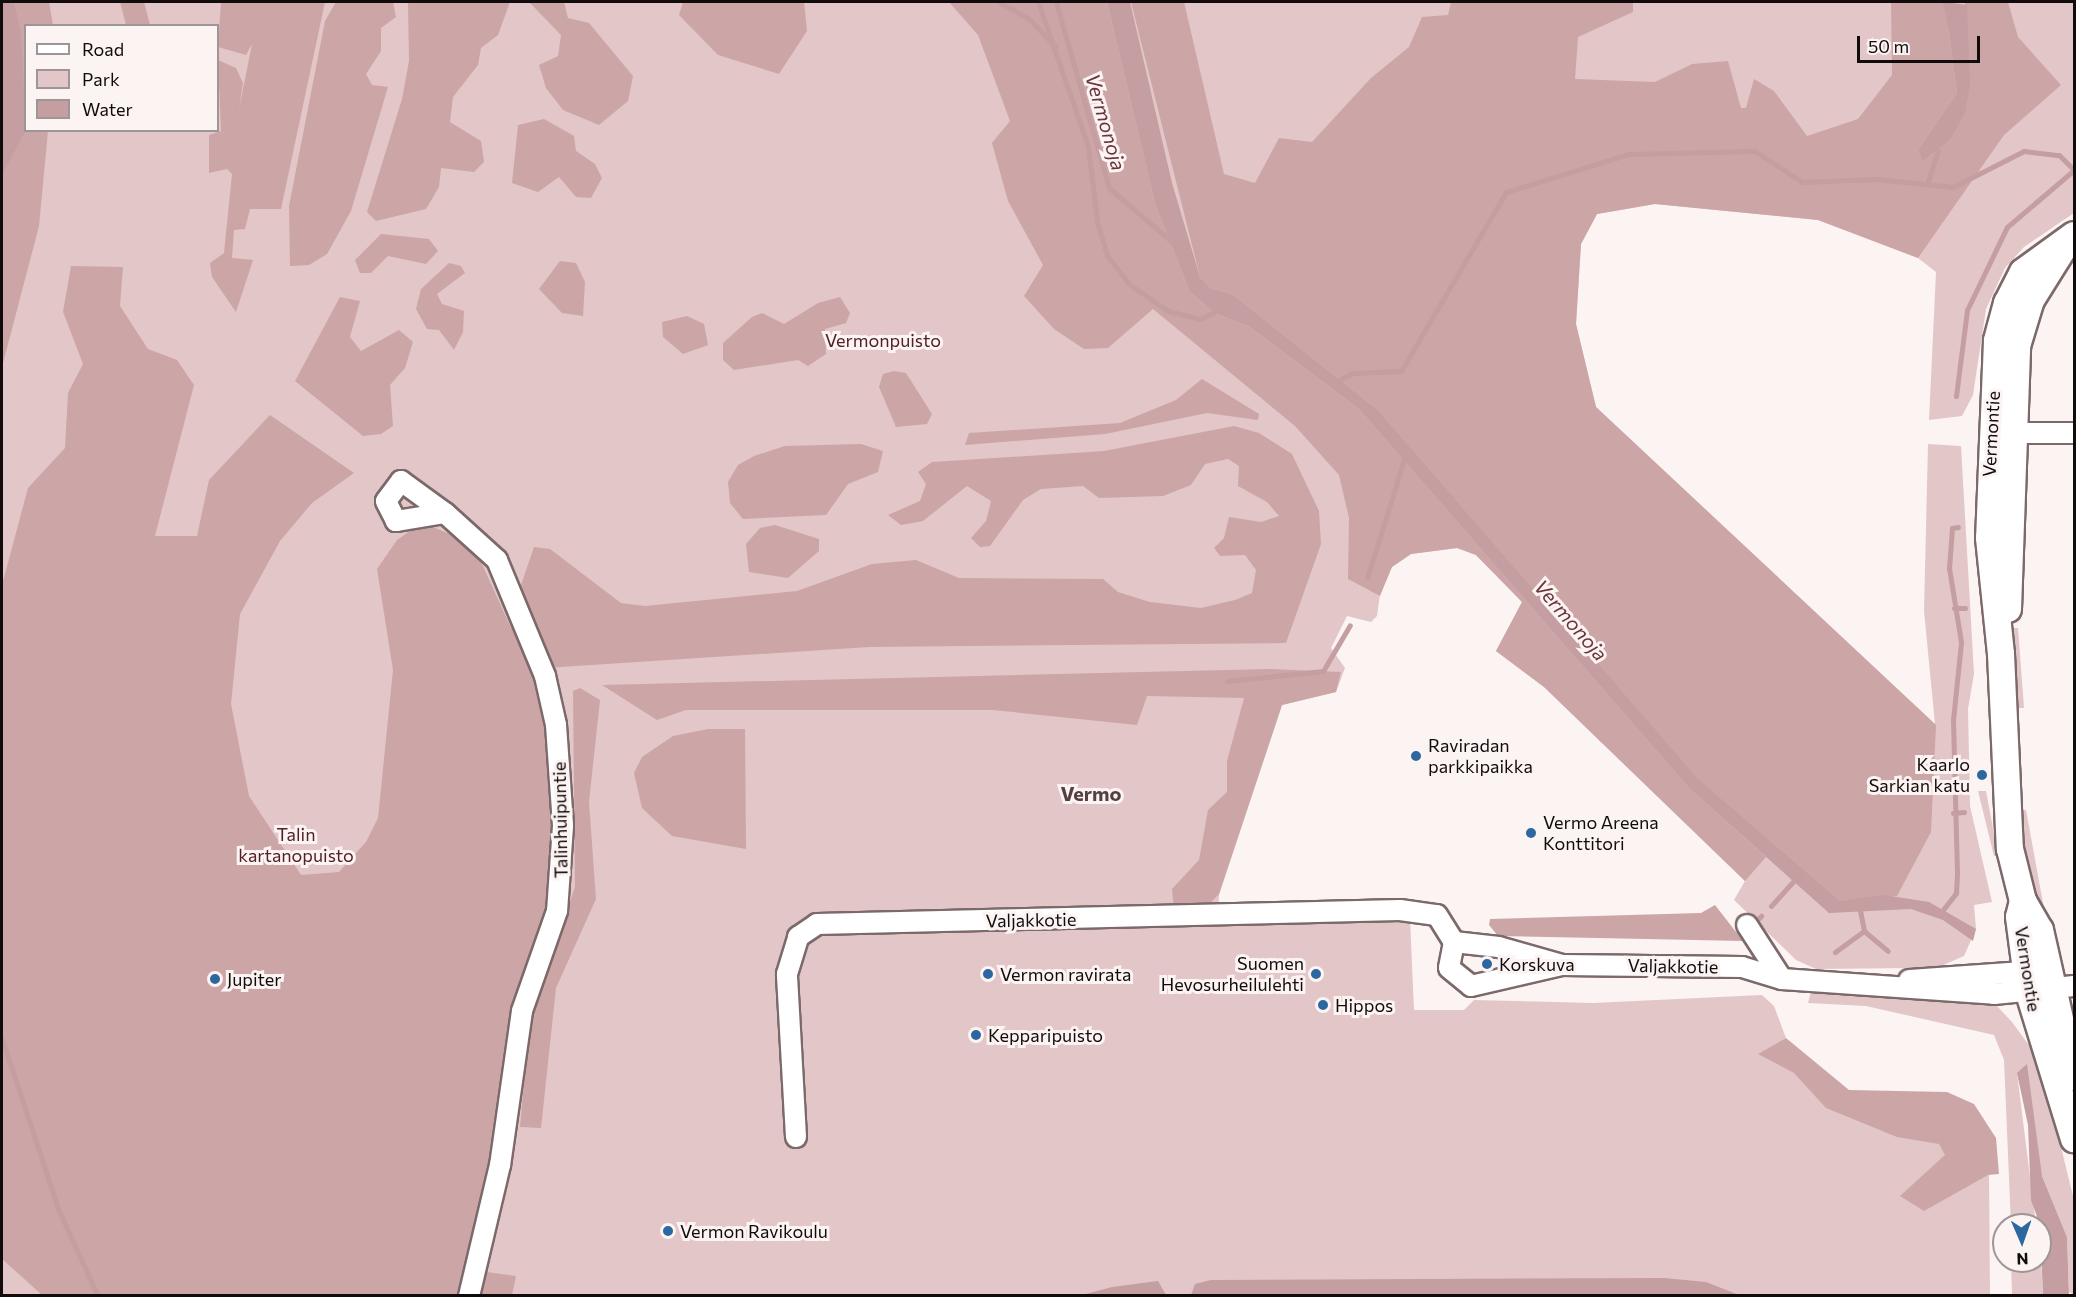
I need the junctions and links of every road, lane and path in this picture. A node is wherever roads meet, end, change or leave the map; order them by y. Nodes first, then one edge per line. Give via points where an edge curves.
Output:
1 (2071, 238) edge
2 (2001, 433) junction
3 (2074, 433) edge
4 (445, 513) dead end
5 (1747, 925) dead end
6 (1454, 942) junction
7 (1562, 965) junction
8 (2074, 977) edge
9 (1782, 979) junction
10 (2046, 982) edge
11 (2074, 1081) edge
12 (796, 1137) dead end
13 (2074, 1139) edge
14 (469, 1296) edge

1 - 2 main road, Vermontie via 2022,322
2 - 3 street
2 - 10 main road, Vermontie via 2008,628 2001,654 2010,849 2023,901 2019,917
4 - 14 street, Talinhuipuntie via 497,560 535,661 545,676 556,725 563,826 557,911 522,1011 504,1143
5 - 9 street
6 - 7 street, Valjakkotie via 1499,946
6 - 7 street, Valjakkotie via 1449,968 1471,986
6 - 12 street, Valjakkotie via 1437,915 1366,909 817,924 798,937 787,974
7 - 9 street, Valjakkotie via 1742,967
8 - 10 street
9 - 10 street, Valjakkotie via 1873,984
10 - 11 main road, Vermontie
10 - 13 main road, Vermontie

